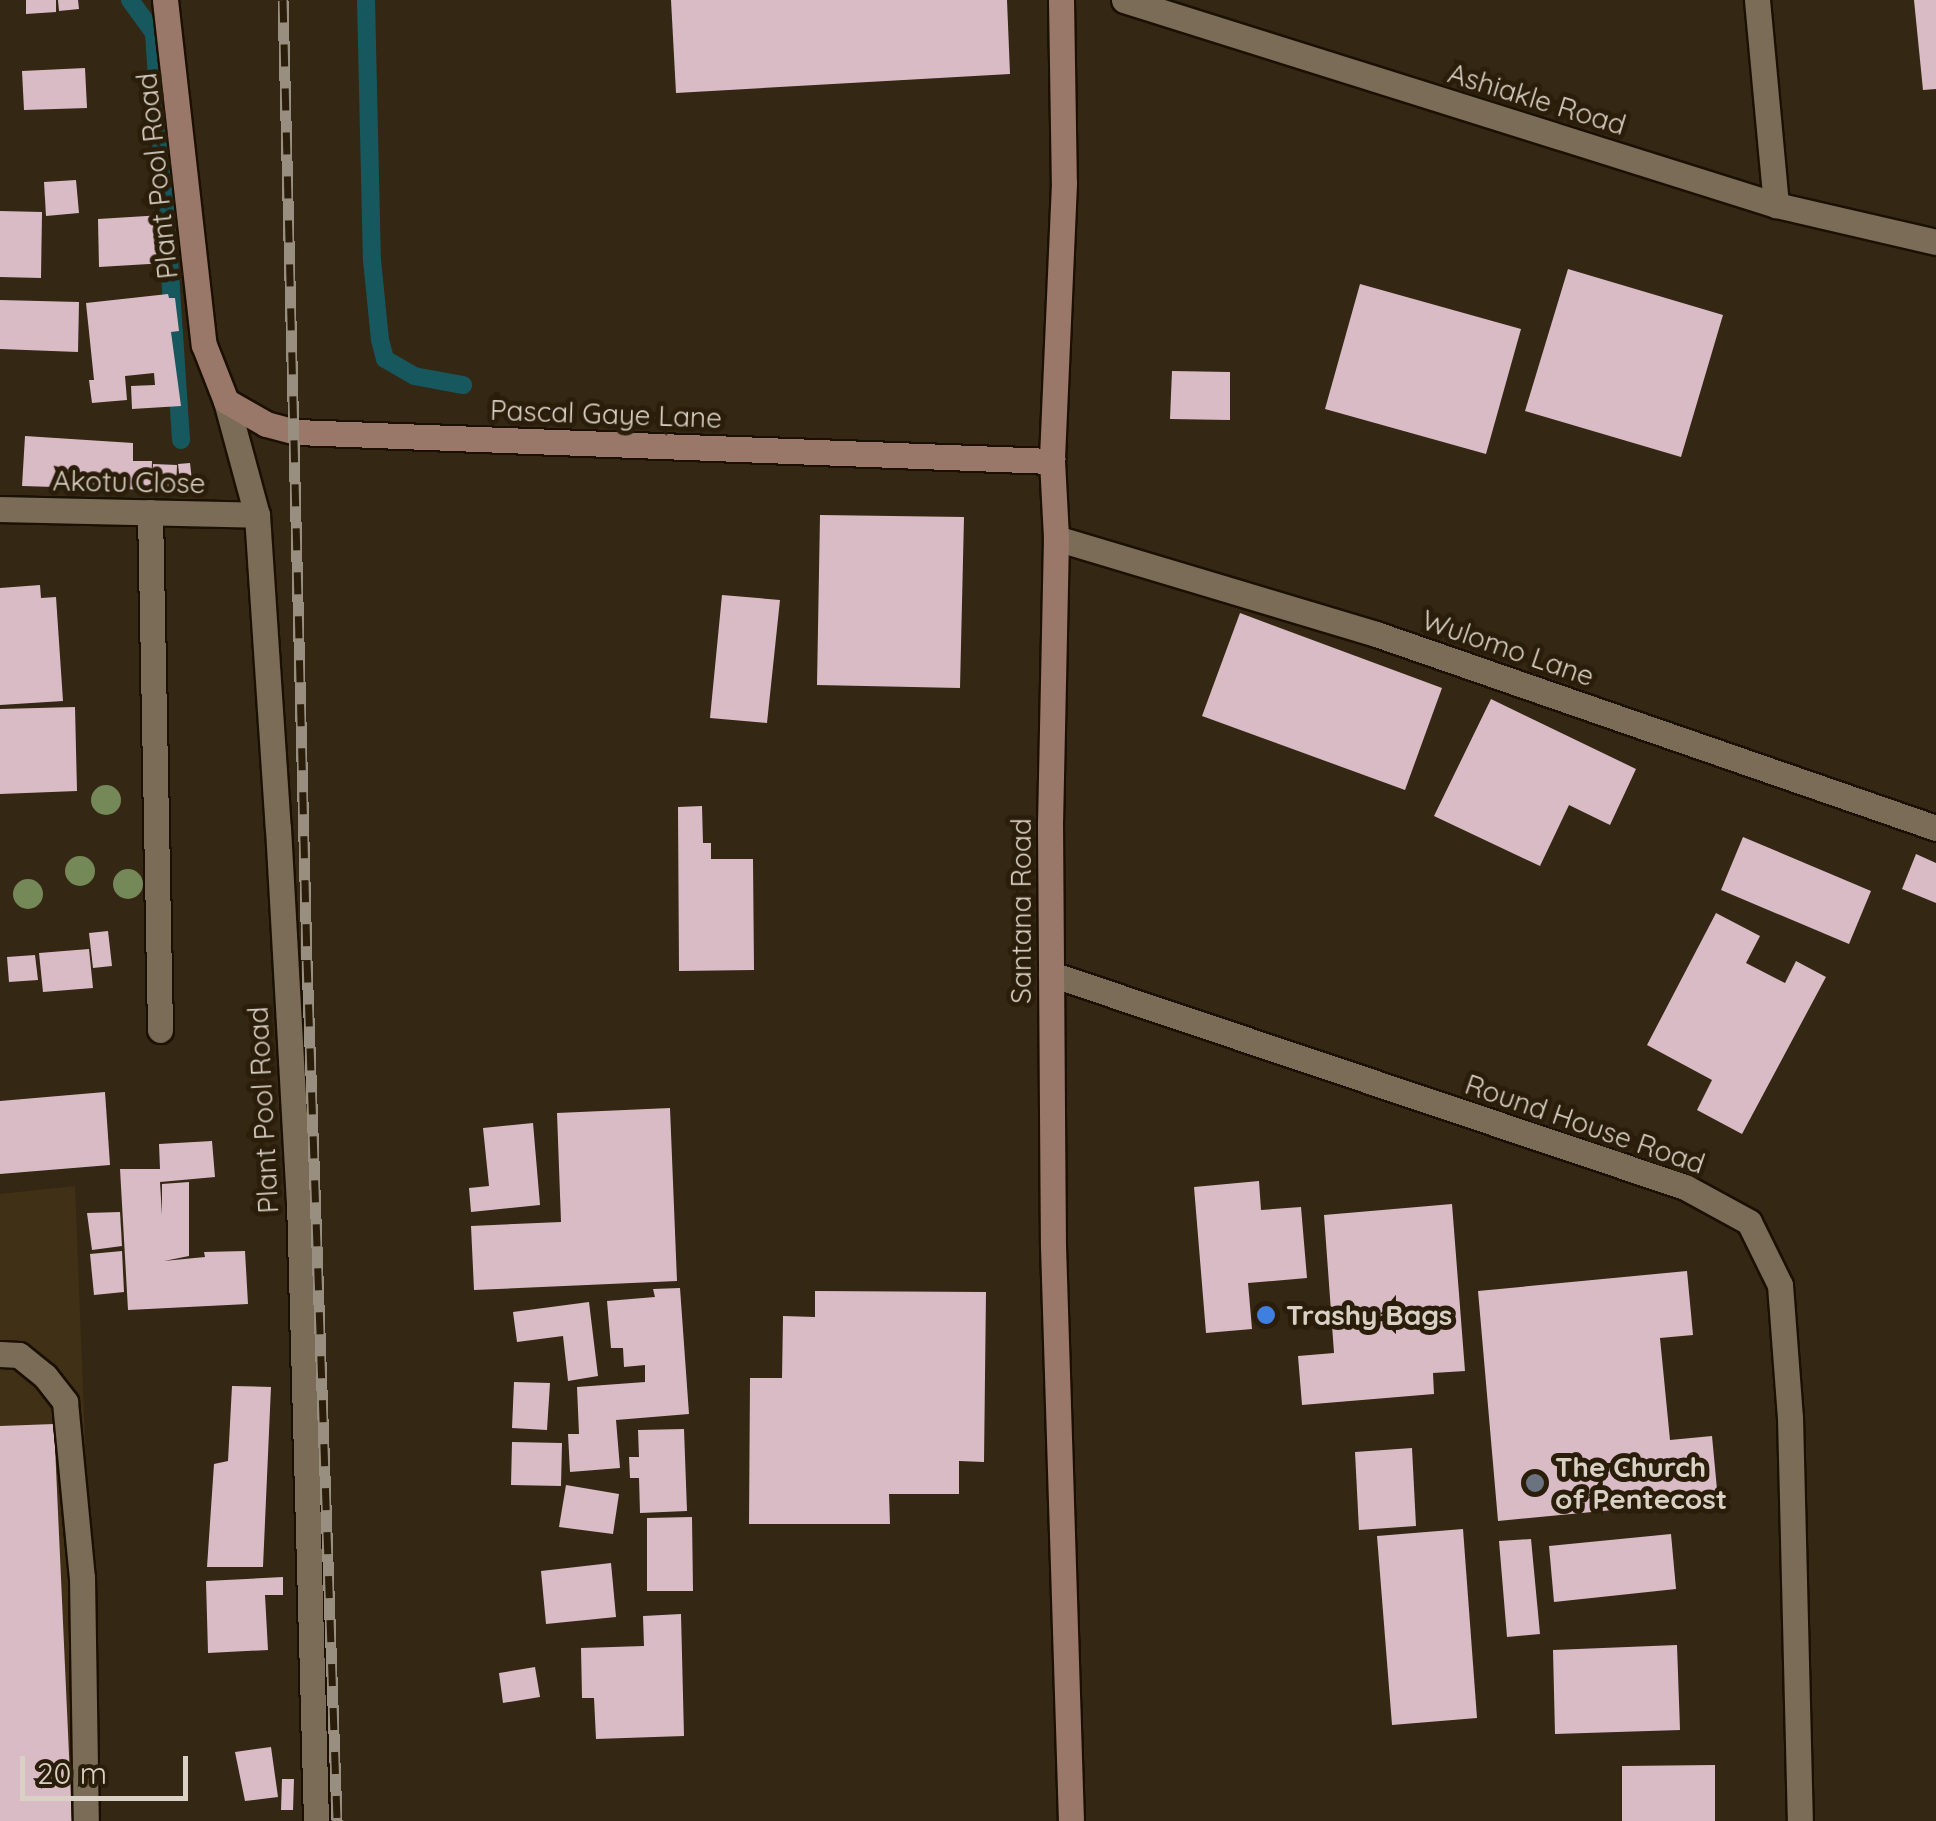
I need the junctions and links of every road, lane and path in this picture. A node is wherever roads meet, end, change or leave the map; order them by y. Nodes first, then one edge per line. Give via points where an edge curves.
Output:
1 (1061, 0) edge
2 (1124, 0) edge
3 (1757, 0) edge
4 (168, 4) edge
5 (1776, 206) junction
6 (1936, 242) edge
7 (226, 401) junction
8 (1052, 461) junction
9 (0, 509) edge
10 (150, 512) junction
11 (257, 515) junction
12 (1056, 538) junction
13 (1936, 828) edge
14 (1051, 974) junction
15 (160, 1030) dead end
16 (0, 1354) edge
17 (86, 1821) edge
18 (316, 1821) edge
19 (1070, 1821) edge
20 (1800, 1821) edge

1 - 8 street, Santana Road via 1064,183
2 - 5 street, Ashiakle Road
3 - 5 street
4 - 7 street, Plant Pool Road via 204,345
5 - 6 street, Ashiakle Road
7 - 8 street, Pascal Gaye Lane via 296,432
7 - 11 street, Plant Pool Road
8 - 12 street, Santana Road
9 - 10 street, Akotu Close
10 - 11 street, Akotu Close
10 - 15 street
11 - 18 street, Plant Pool Road via 299,1202
12 - 13 street, Wulomo Lane via 1376,634
12 - 14 street, Santana Road
14 - 19 street, Santana Road
14 - 20 street, Round House Road via 1685,1187 1749,1222 1780,1285 1790,1417
16 - 17 street via 19,1355 65,1402 82,1577

